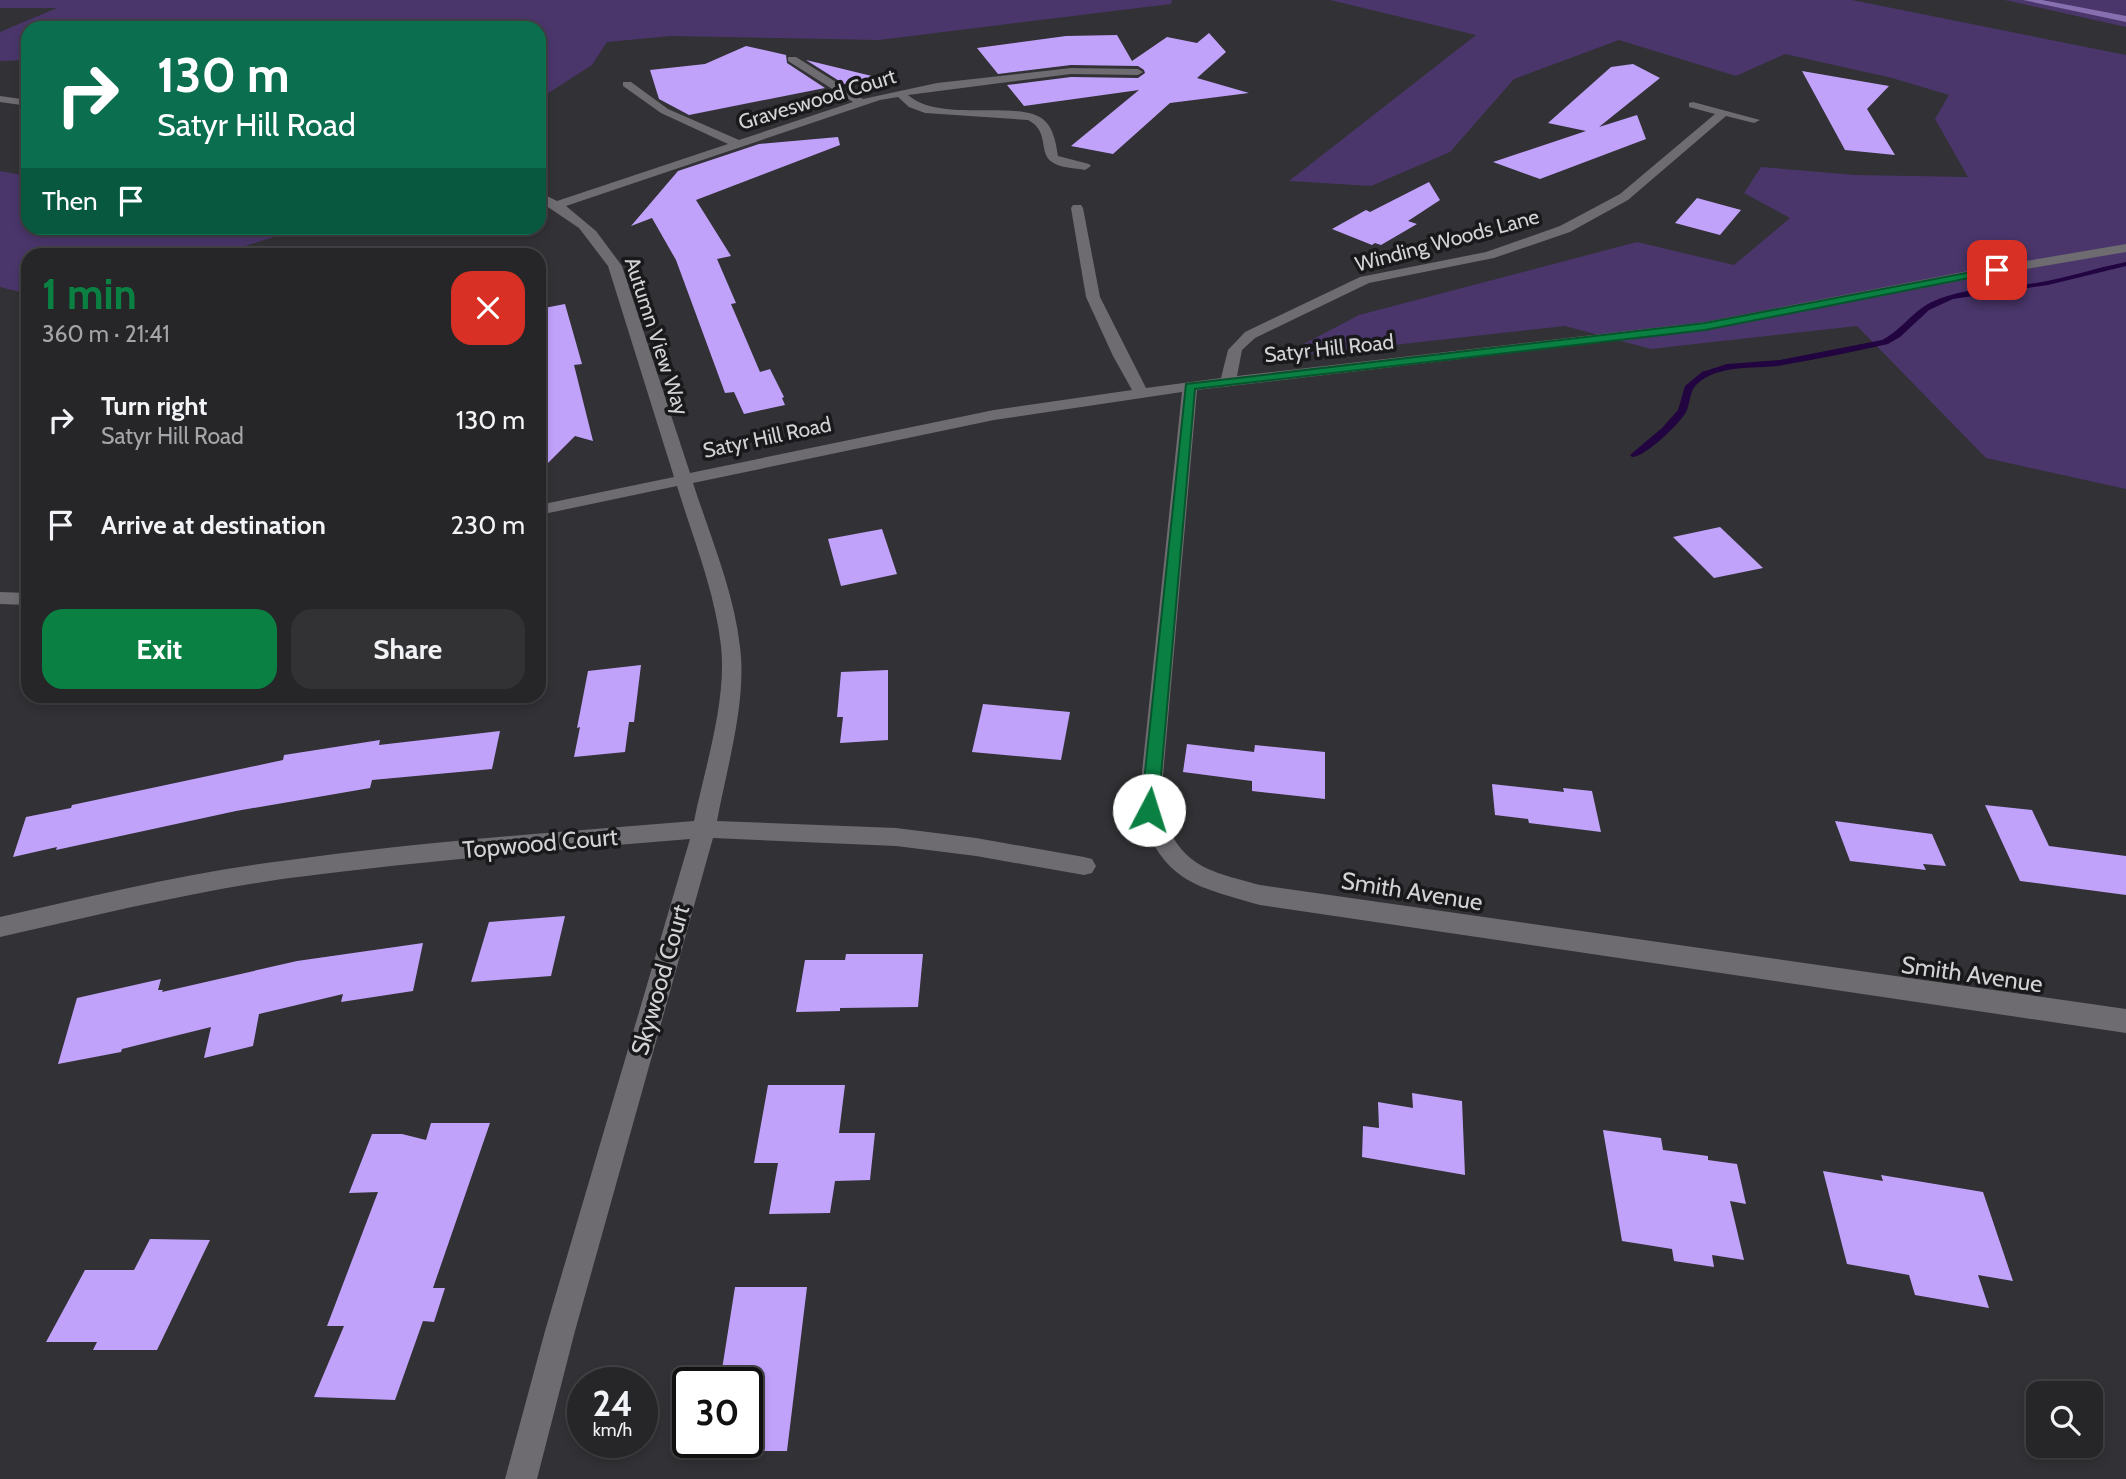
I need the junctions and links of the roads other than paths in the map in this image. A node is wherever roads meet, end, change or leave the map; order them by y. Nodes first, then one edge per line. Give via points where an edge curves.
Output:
1 (2028, 0) edge
2 (2126, 19) edge
3 (792, 59) dead end
4 (1138, 72) dead end
5 (627, 84) dead end
6 (900, 93) junction
7 (0, 99) edge
8 (21, 102) edge
9 (861, 102) junction
10 (1693, 105) dead end
11 (1724, 112) junction
12 (1754, 120) dead end
13 (736, 143) junction
14 (1085, 166) dead end
15 (546, 200) edge
16 (557, 205) junction
17 (1077, 208) dead end
18 (2126, 248) edge
19 (1229, 382) junction
20 (1190, 386) junction
21 (1141, 393) junction
22 (681, 478) junction
23 (546, 508) edge
24 (0, 598) edge
25 (21, 599) edge
26 (704, 828) junction
27 (1084, 866) dead end
28 (0, 927) edge
29 (2126, 1021) edge
30 (521, 1479) edge

1 - 2 main road
3 - 9 street
4 - 6 street, Graveswood Court via 1071,71
5 - 13 street via 661,108
6 - 9 street, Graveswood Court
6 - 14 street via 925,110 1040,120 1053,158
7 - 8 street
9 - 13 street, Graveswood Court
10 - 11 street
11 - 12 street
11 - 19 street, Winding Woods Lane via 1624,197 1565,229 1489,255 1365,280 1250,335 1231,354
13 - 16 street, Graveswood Court
15 - 16 street, Autumn View Way
16 - 22 street, Autumn View Way via 594,233 615,266
17 - 21 street via 1093,297
18 - 19 street, Satyr Hill Road via 1705,327
19 - 20 street, Satyr Hill Road
20 - 21 street, Satyr Hill Road
20 - 29 street, Smith Avenue via 1149,810 1158,838 1178,866 1260,895
21 - 22 street, Satyr Hill Road via 947,424
22 - 23 street, Satyr Hill Road
22 - 26 street, Skywood Court via 722,601 731,648 729,699
24 - 25 street
26 - 27 street, Topwood Court via 896,837
26 - 28 street, Topwood Court via 281,870 156,891
26 - 30 street, Skywood Court

